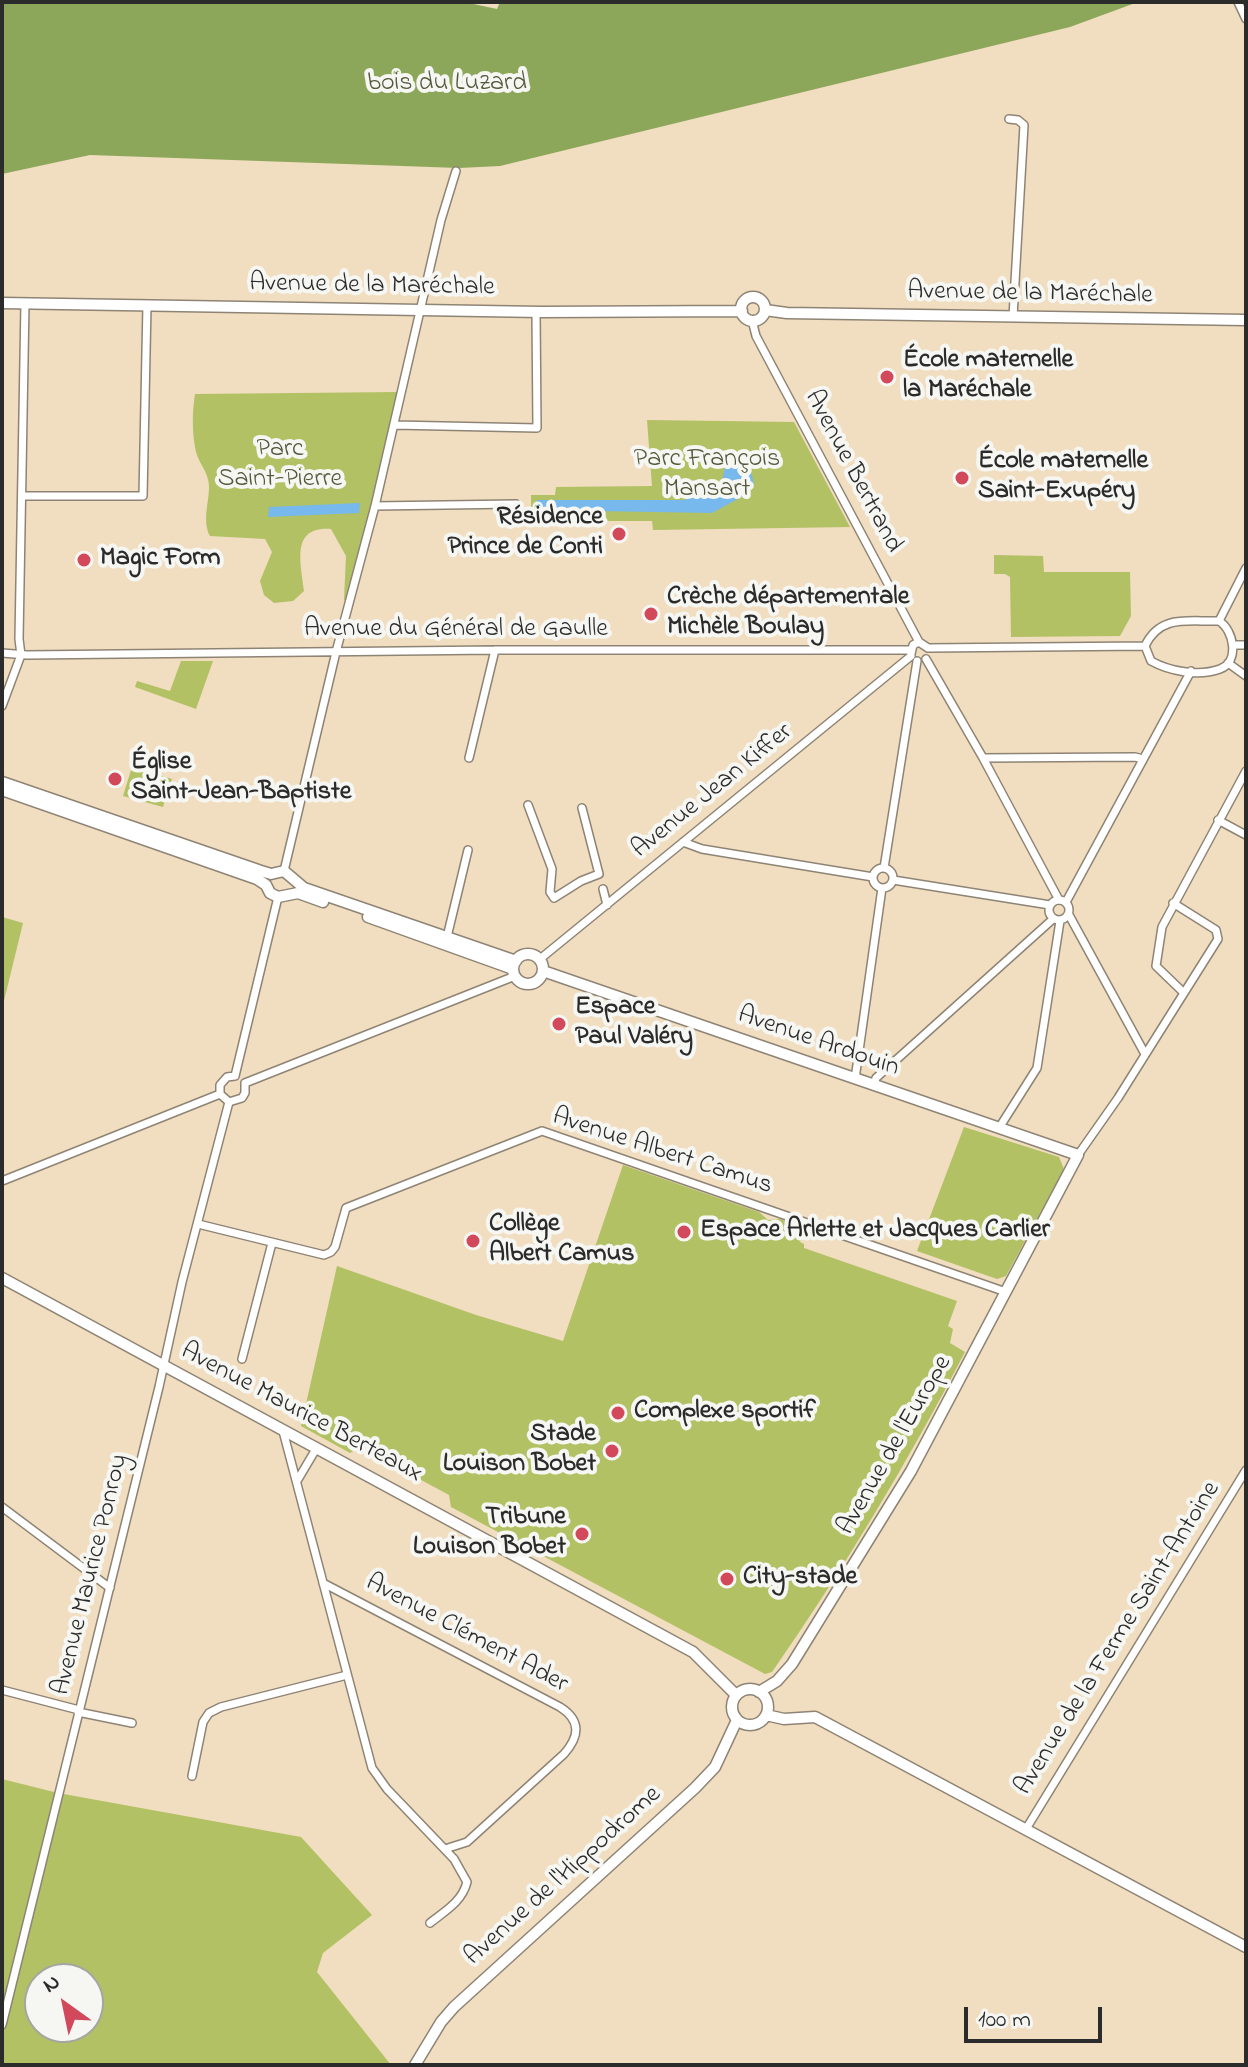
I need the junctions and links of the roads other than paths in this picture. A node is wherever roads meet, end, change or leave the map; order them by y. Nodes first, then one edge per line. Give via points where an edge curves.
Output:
1 (1238, 2) edge
2 (1246, 19) edge
3 (1009, 119) dead end
4 (456, 171) dead end
5 (2, 303) edge
6 (25, 303) junction
7 (147, 305) junction
8 (419, 309) junction
9 (765, 310) junction
10 (742, 311) junction
11 (536, 312) junction
12 (1013, 317) junction
13 (752, 320) junction
14 (1246, 320) edge
15 (394, 425) junction
16 (23, 496) junction
17 (516, 504) dead end
18 (375, 506) junction
19 (1246, 568) edge
20 (1219, 621) junction
21 (919, 642) junction
22 (1233, 645) junction
23 (1246, 645) edge
24 (1145, 646) junction
25 (928, 648) junction
26 (495, 650) junction
27 (336, 652) junction
28 (2, 653) edge
29 (21, 655) junction
30 (913, 656) junction
31 (926, 659) junction
32 (1228, 663) junction
33 (1191, 671) junction
34 (1246, 676) edge
35 (2, 706) edge
36 (469, 758) dead end
37 (983, 758) junction
38 (1143, 759) junction
39 (1246, 771) edge
40 (2, 782) edge
41 (2, 790) edge
42 (528, 805) dead end
43 (582, 808) dead end
44 (1218, 820) junction
45 (1246, 835) edge
46 (683, 842) junction
47 (468, 850) dead end
48 (884, 868) junction
49 (284, 871) junction
50 (271, 874) junction
51 (873, 877) junction
52 (893, 880) junction
53 (293, 881) junction
54 (266, 885) junction
55 (882, 888) junction
56 (603, 889) dead end
57 (289, 894) junction
58 (278, 897) junction
59 (1062, 901) junction
60 (1173, 903) junction
61 (607, 905) junction
62 (1050, 905) junction
63 (1069, 915) junction
64 (1056, 920) junction
65 (447, 937) junction
66 (540, 959) junction
67 (515, 968) junction
68 (543, 971) junction
69 (1184, 993) junction
70 (1145, 1054) junction
71 (235, 1076) junction
72 (855, 1079) junction
73 (245, 1083) junction
74 (874, 1085) junction
75 (220, 1094) junction
76 (229, 1102) junction
77 (999, 1128) junction
78 (1078, 1155) junction
79 (2, 1181) edge
80 (198, 1224) junction
81 (272, 1243) junction
82 (2, 1278) edge
83 (1006, 1292) junction
84 (242, 1359) dead end
85 (163, 1367) junction
86 (283, 1431) junction
87 (316, 1449) junction
88 (1246, 1470) edge
89 (297, 1481) junction
90 (1237, 1485) junction
91 (1246, 1490) edge
92 (2, 1507) edge
93 (323, 1583) junction
94 (110, 1588) junction
95 (347, 1675) junction
96 (2, 1690) edge
97 (759, 1692) junction
98 (736, 1695) junction
99 (78, 1711) junction
100 (766, 1715) junction
101 (737, 1720) junction
102 (132, 1723) dead end
103 (192, 1776) dead end
104 (1026, 1829) junction
105 (445, 1849) junction
106 (430, 1923) dead end
107 (1246, 1947) edge
108 (2, 2025) edge
109 (415, 2065) edge

1 - 2 street
3 - 12 street via 1024,125
4 - 8 street
5 - 6 street, Avenue de la Maréchale
6 - 7 street, Avenue de la Maréchale
6 - 16 street
7 - 8 street, Avenue de la Maréchale
7 - 16 street via 143,496
8 - 11 street, Avenue de la Maréchale
8 - 15 street
9 - 10 street via 762,300 752,297 743,302
9 - 12 street, Avenue de la Maréchale
9 - 13 street
10 - 11 street, Avenue de la Maréchale
10 - 13 street
11 - 15 street via 537,428
12 - 14 street, Avenue de la Maréchale
13 - 21 street, Avenue Bertrand
15 - 18 street
16 - 29 street
17 - 18 street
18 - 27 street
19 - 20 street
20 - 22 street
20 - 24 street via 1158,627
21 - 25 street
21 - 30 street, Avenue Jean Kiffer
22 - 23 street
22 - 32 street
24 - 25 street
24 - 33 street via 1151,661
25 - 31 street
26 - 27 street, Avenue du Général de Gaulle
26 - 30 street, Avenue du Général de Gaulle
26 - 36 street
27 - 29 street, Avenue du Général de Gaulle
27 - 49 street
28 - 29 street, Avenue du Général de Gaulle
29 - 35 street
30 - 31 street
30 - 46 street, Avenue Jean Kiffer
30 - 48 street
31 - 37 street
32 - 33 street via 1221,669
32 - 34 street
33 - 38 street
37 - 38 street
37 - 59 street
38 - 59 street
39 - 44 street
40 - 50 street
41 - 54 street
42 - 43 street via 552,869 554,898 599,874
44 - 45 street
44 - 60 street
46 - 51 street
46 - 61 street, Avenue Jean Kiffer
47 - 65 street
48 - 51 street
48 - 52 street
49 - 50 street
49 - 53 street
50 - 54 street
51 - 55 street
52 - 55 street
52 - 62 street
53 - 57 street
53 - 65 street
54 - 58 street
55 - 72 street
56 - 61 street
57 - 58 street
57 - 67 street
58 - 71 street
59 - 62 street
59 - 63 street
60 - 69 street via 1162,927 1156,966
60 - 69 street via 1216,930 1218,939
61 - 66 street, Avenue Jean Kiffer
62 - 64 street
63 - 64 street
63 - 70 street
64 - 74 street
64 - 77 street via 1037,1068
65 - 67 street
66 - 67 street via 527,954
66 - 68 street
67 - 68 street via 522,982 531,984
67 - 73 street
68 - 72 street, Avenue Ardouin
69 - 70 street
70 - 78 street
71 - 73 street
71 - 75 street via 222,1080
72 - 74 street, Avenue Ardouin
73 - 76 street via 242,1098
74 - 77 street, Avenue Ardouin
75 - 76 street
75 - 79 street
76 - 80 street, Avenue Maurice Ponroy
77 - 78 street, Avenue Ardouin
78 - 83 street, Avenue de l'Europe
80 - 81 street, Avenue Albert Camus
80 - 85 street, Avenue Maurice Ponroy
81 - 83 street, Avenue Albert Camus via 324,1255 331,1252 346,1208 542,1131
81 - 84 street
82 - 85 street, Avenue Maurice Berteaux
83 - 97 street, Avenue de l'Europe via 891,1504 792,1664
85 - 86 street, Avenue Maurice Berteaux
85 - 94 street, Avenue Maurice Ponroy
86 - 87 street, Avenue Maurice Berteaux
86 - 89 street, Avenue Clément Ader
87 - 89 street
87 - 98 street, Avenue Maurice Berteaux via 693,1652
88 - 90 street, Avenue de la Ferme Saint-Antoine
89 - 93 street, Avenue Clément Ader
90 - 91 street
90 - 104 street, Avenue de la Ferme Saint-Antoine
92 - 94 street
93 - 95 street, Avenue Clément Ader
93 - 105 street, Avenue Clément Ader via 573,1717 578,1733 564,1754 467,1842
94 - 99 street, Avenue Maurice Ponroy
95 - 103 street via 209,1713
95 - 105 street, Avenue Clément Ader via 376,1775
96 - 99 street
97 - 98 street
97 - 100 street via 766,1700
98 - 101 street via 732,1711
99 - 102 street
99 - 108 street, Avenue Maurice Ponroy
100 - 101 street via 753,1725
100 - 104 street via 815,1717
101 - 109 street, Avenue de l'Hippodrome via 715,1767 454,2007
104 - 107 street
105 - 106 street via 467,1882 458,1901

